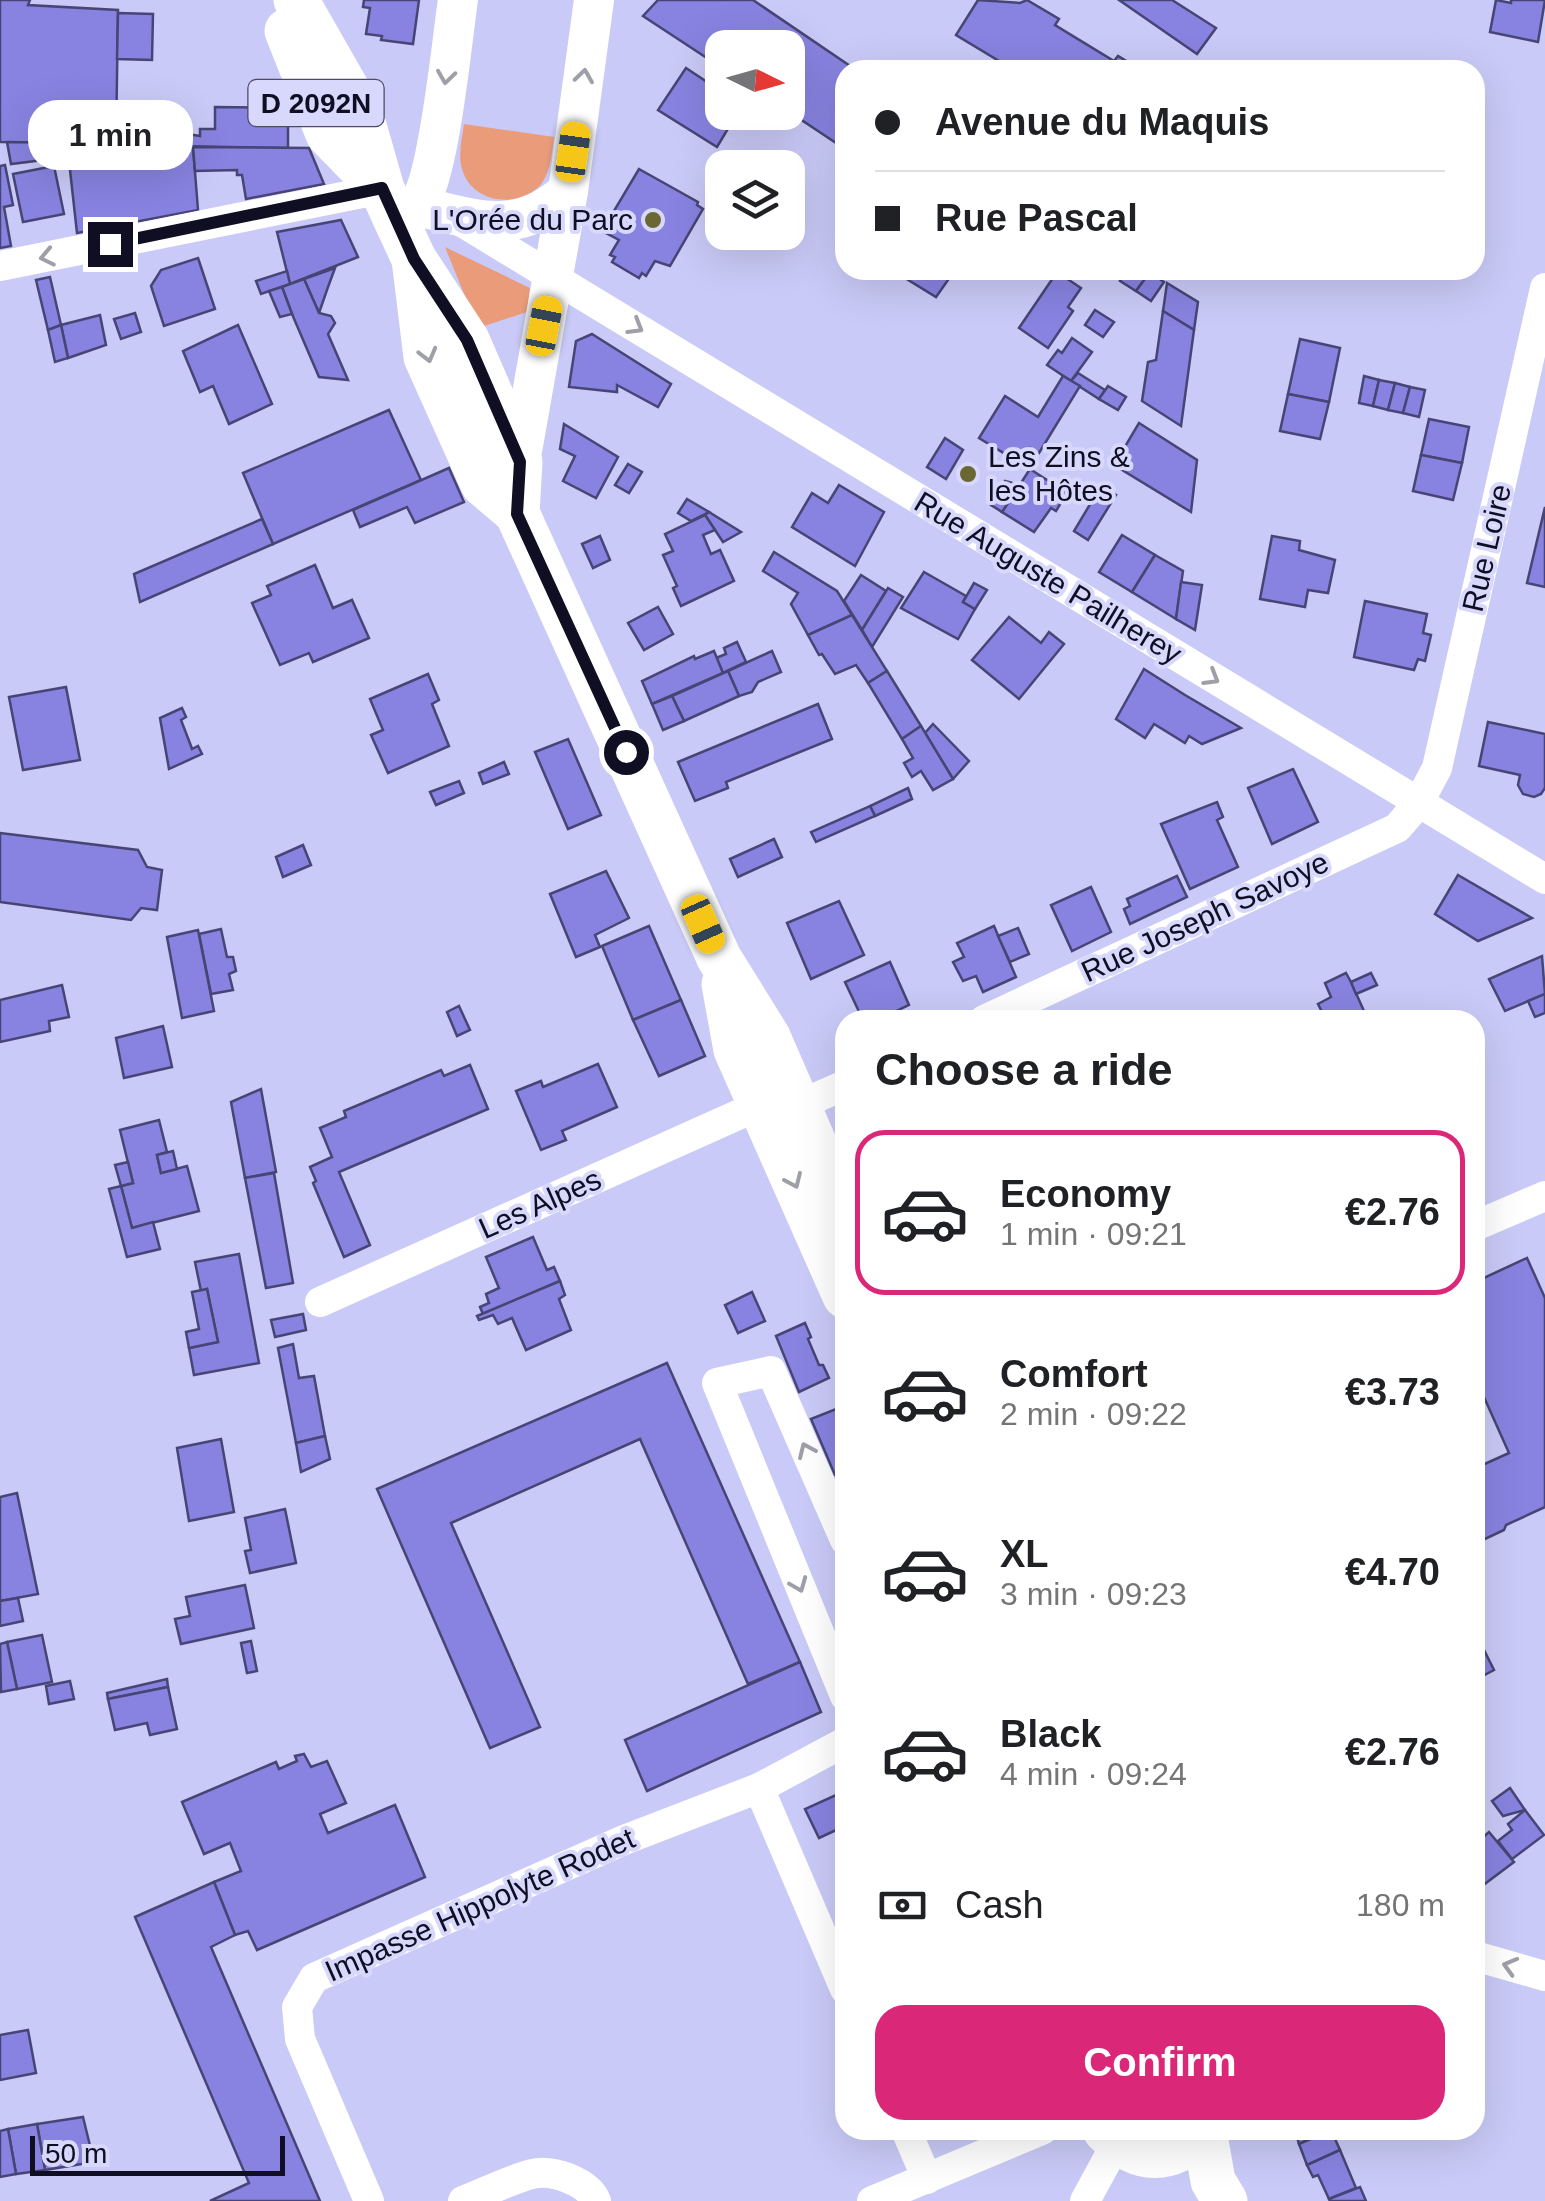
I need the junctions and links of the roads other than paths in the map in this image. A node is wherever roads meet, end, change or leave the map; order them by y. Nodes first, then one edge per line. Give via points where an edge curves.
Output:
1 (275, 0) edge
2 (296, 0) edge
3 (458, 0) edge
4 (594, 0) edge
5 (568, 191) junction
6 (410, 206) junction
7 (414, 259) junction
8 (0, 266) edge
9 (553, 276) junction
10 (1545, 288) edge
11 (520, 462) junction
12 (517, 514) junction
13 (1418, 804) junction
14 (1545, 879) edge
15 (1006, 1010) edge
16 (835, 1087) edge
17 (779, 1106) junction
18 (1545, 1196) edge
19 (835, 1198) edge
20 (1485, 1222) edge
21 (835, 1267) edge
22 (320, 1302) dead end
23 (835, 1517) edge
24 (835, 1672) edge
25 (835, 1747) edge
26 (759, 1788) junction
27 (1485, 1959) edge
28 (835, 1966) edge
29 (1545, 1976) edge
30 (910, 2140) edge
31 (1019, 2140) edge
32 (1194, 2140) edge
33 (1206, 2140) edge
34 (1127, 2143) edge
35 (927, 2179) junction
36 (369, 2201) edge
37 (463, 2201) edge
38 (596, 2201) edge
39 (872, 2201) edge
40 (1086, 2201) edge
41 (1190, 2201) edge
42 (1225, 2201) edge

1 - 6 main road, D 2092N via 328,134
2 - 6 main road, D 2092N
3 -> 6 main road via 435,154
5 -> 4 main road
5 - 6 main road via 532,218 507,222
5 - 9 main road
6 - 7 main road, D 2092N
6 -> 8 street
6 - 9 street, Rue Auguste Pailherey
7 - 11 main road, D 2092N via 467,340
7 -> 12 main road, D 2092N via 426,357 484,484
9 - 11 main road
9 -> 13 street, Rue Auguste Pailherey
10 - 13 street, Rue Loire via 1437,768
11 - 12 main road, D 2092N
12 - 17 main road, D 2092N via 719,958 736,1050
13 - 14 street, Rue Auguste Pailherey
13 - 15 street, Rue Joseph Savoye via 1397,828
16 - 17 street
17 - 19 main road, D 2092N
17 -> 21 main road, D 2092N
17 - 22 street, Les Alpes
18 - 20 street
23 -> 24 street via 771,1370 717,1383
25 - 26 street, Impasse Hippolyte Rodet
26 - 28 street
26 - 36 street, Impasse Hippolyte Rodet via 624,1840 314,1978 297,2006 300,2039
29 -> 27 street
30 - 35 street
31 - 35 street
32 - 34 main road via 1188,2146
33 - 42 main road via 1213,2181
34 - 40 street
34 - 41 main road
35 - 39 street
37 - 38 street via 536,2173 592,2190

